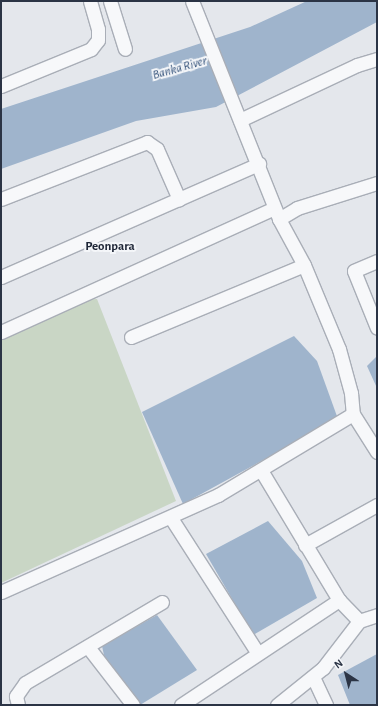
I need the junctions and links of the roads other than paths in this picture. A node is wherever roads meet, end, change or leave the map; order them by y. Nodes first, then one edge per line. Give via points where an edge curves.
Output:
1 (90, 1) edge
2 (110, 1) edge
3 (192, 1) edge
4 (125, 50) dead end
5 (377, 59) edge
6 (2, 83) edge
7 (240, 120) junction
8 (259, 164) junction
9 (377, 183) edge
10 (1, 199) edge
11 (179, 199) junction
12 (276, 213) junction
13 (377, 261) edge
14 (304, 265) junction
15 (1, 276) edge
16 (377, 328) edge
17 (1, 332) edge
18 (131, 337) dead end
19 (352, 414) junction
20 (377, 452) edge
21 (262, 472) junction
22 (377, 506) edge
23 (170, 518) junction
24 (304, 545) junction
25 (2, 589) edge
26 (339, 600) junction
27 (162, 602) dead end
28 (377, 615) edge
29 (359, 621) junction
30 (88, 647) junction
31 (257, 652) junction
32 (313, 677) junction
33 (18, 705) edge
34 (133, 705) edge
35 (181, 705) edge
36 (277, 705) edge
37 (326, 705) edge

1 - 6 street via 98,29 98,40 91,49
2 - 4 street
3 - 7 street
5 - 7 street via 356,65
7 - 8 street
8 - 11 street
8 - 12 street
9 - 12 street
10 - 11 street via 147,142 157,149
11 - 15 street
12 - 14 street
12 - 17 street
13 - 16 street via 354,271
14 - 18 street
14 - 19 street via 338,349 351,393
19 - 20 street
19 - 21 street
21 - 23 street
21 - 24 street
22 - 24 street
23 - 25 street
23 - 31 street
24 - 26 street
26 - 29 street
26 - 31 street
27 - 30 street
28 - 29 street
29 - 32 street
30 - 33 street via 25,684 16,696
30 - 34 street
31 - 35 street
32 - 36 street
32 - 37 street

